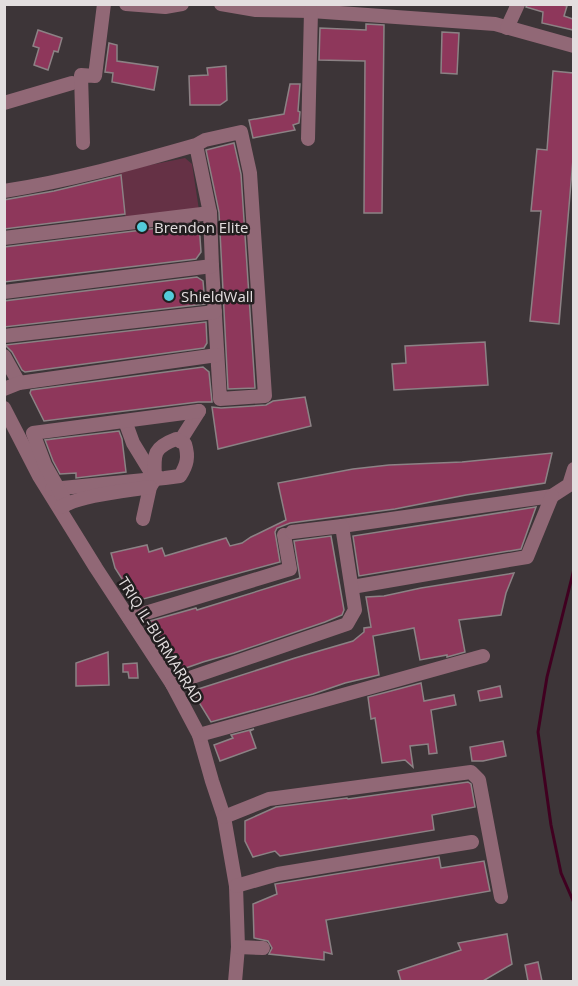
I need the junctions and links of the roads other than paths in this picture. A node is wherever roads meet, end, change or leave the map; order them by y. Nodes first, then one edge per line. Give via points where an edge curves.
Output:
1 (104, 4) edge
2 (126, 4) edge
3 (182, 4) edge
4 (221, 4) edge
5 (518, 4) edge
6 (311, 11) junction
7 (507, 27) junction
8 (573, 46) edge
9 (72, 82) dead end
10 (4, 103) edge
11 (308, 139) dead end
12 (83, 143) dead end
13 (196, 146) junction
14 (4, 191) edge
15 (210, 213) junction
16 (4, 238) edge
17 (212, 266) junction
18 (4, 292) edge
19 (215, 312) junction
20 (4, 336) edge
21 (217, 355) junction
22 (4, 356) edge
23 (19, 383) junction
24 (4, 389) edge
25 (4, 408) edge
26 (125, 421) junction
27 (180, 441) junction
28 (573, 468) edge
29 (152, 483) junction
30 (53, 489) junction
31 (552, 496) junction
32 (63, 506) junction
33 (143, 519) dead end
34 (342, 525) junction
35 (352, 587) junction
36 (129, 618) junction
37 (483, 656) dead end
38 (172, 684) junction
39 (199, 735) junction
40 (224, 818) junction
41 (472, 842) dead end
42 (236, 886) junction
43 (501, 897) dead end
44 (238, 947) junction
45 (263, 948) dead end
46 (235, 981) edge

1 - 12 street via 95,76 81,75
2 - 3 street
4 - 6 street via 256,10
5 - 7 street
6 - 7 street
6 - 11 street
7 - 8 street
9 - 10 street
13 - 14 street via 120,167
13 - 15 street
13 - 21 street via 205,140 241,132 250,172 265,396 220,399
15 - 16 street
15 - 17 street
17 - 18 street
17 - 19 street
19 - 20 street
19 - 21 street
21 - 23 street
22 - 23 street
23 - 24 street
25 - 30 street, TRIQ IL-BURMARRAD via 39,476
26 - 27 street via 199,411
26 - 29 street
26 - 30 street via 33,433
27 - 29 street via 162,444 156,453
27 - 29 street via 188,453 180,476
28 - 31 street via 569,485
29 - 30 street
29 - 32 street via 100,501
29 - 33 street
30 - 32 street, TRIQ IL-BURMARRAD
31 - 34 street
31 - 35 street via 527,557
32 - 36 street, TRIQ IL-BURMARRAD
34 - 35 street
34 - 36 street via 288,533 290,569
35 - 38 street via 355,610 347,624
36 - 38 street, TRIQ IL-BURMARRAD
37 - 39 street
38 - 39 street, TRIQ IL-BURMARRAD
39 - 40 street, TRIQ IL-BURMARRAD
40 - 42 street, TRIQ IL-BURMARRAD
40 - 43 street via 269,799 471,772 479,780
41 - 42 street via 278,874
42 - 44 street, TRIQ IL-BURMARRAD
44 - 45 street
44 - 46 street, TRIQ IL-BURMARRAD

